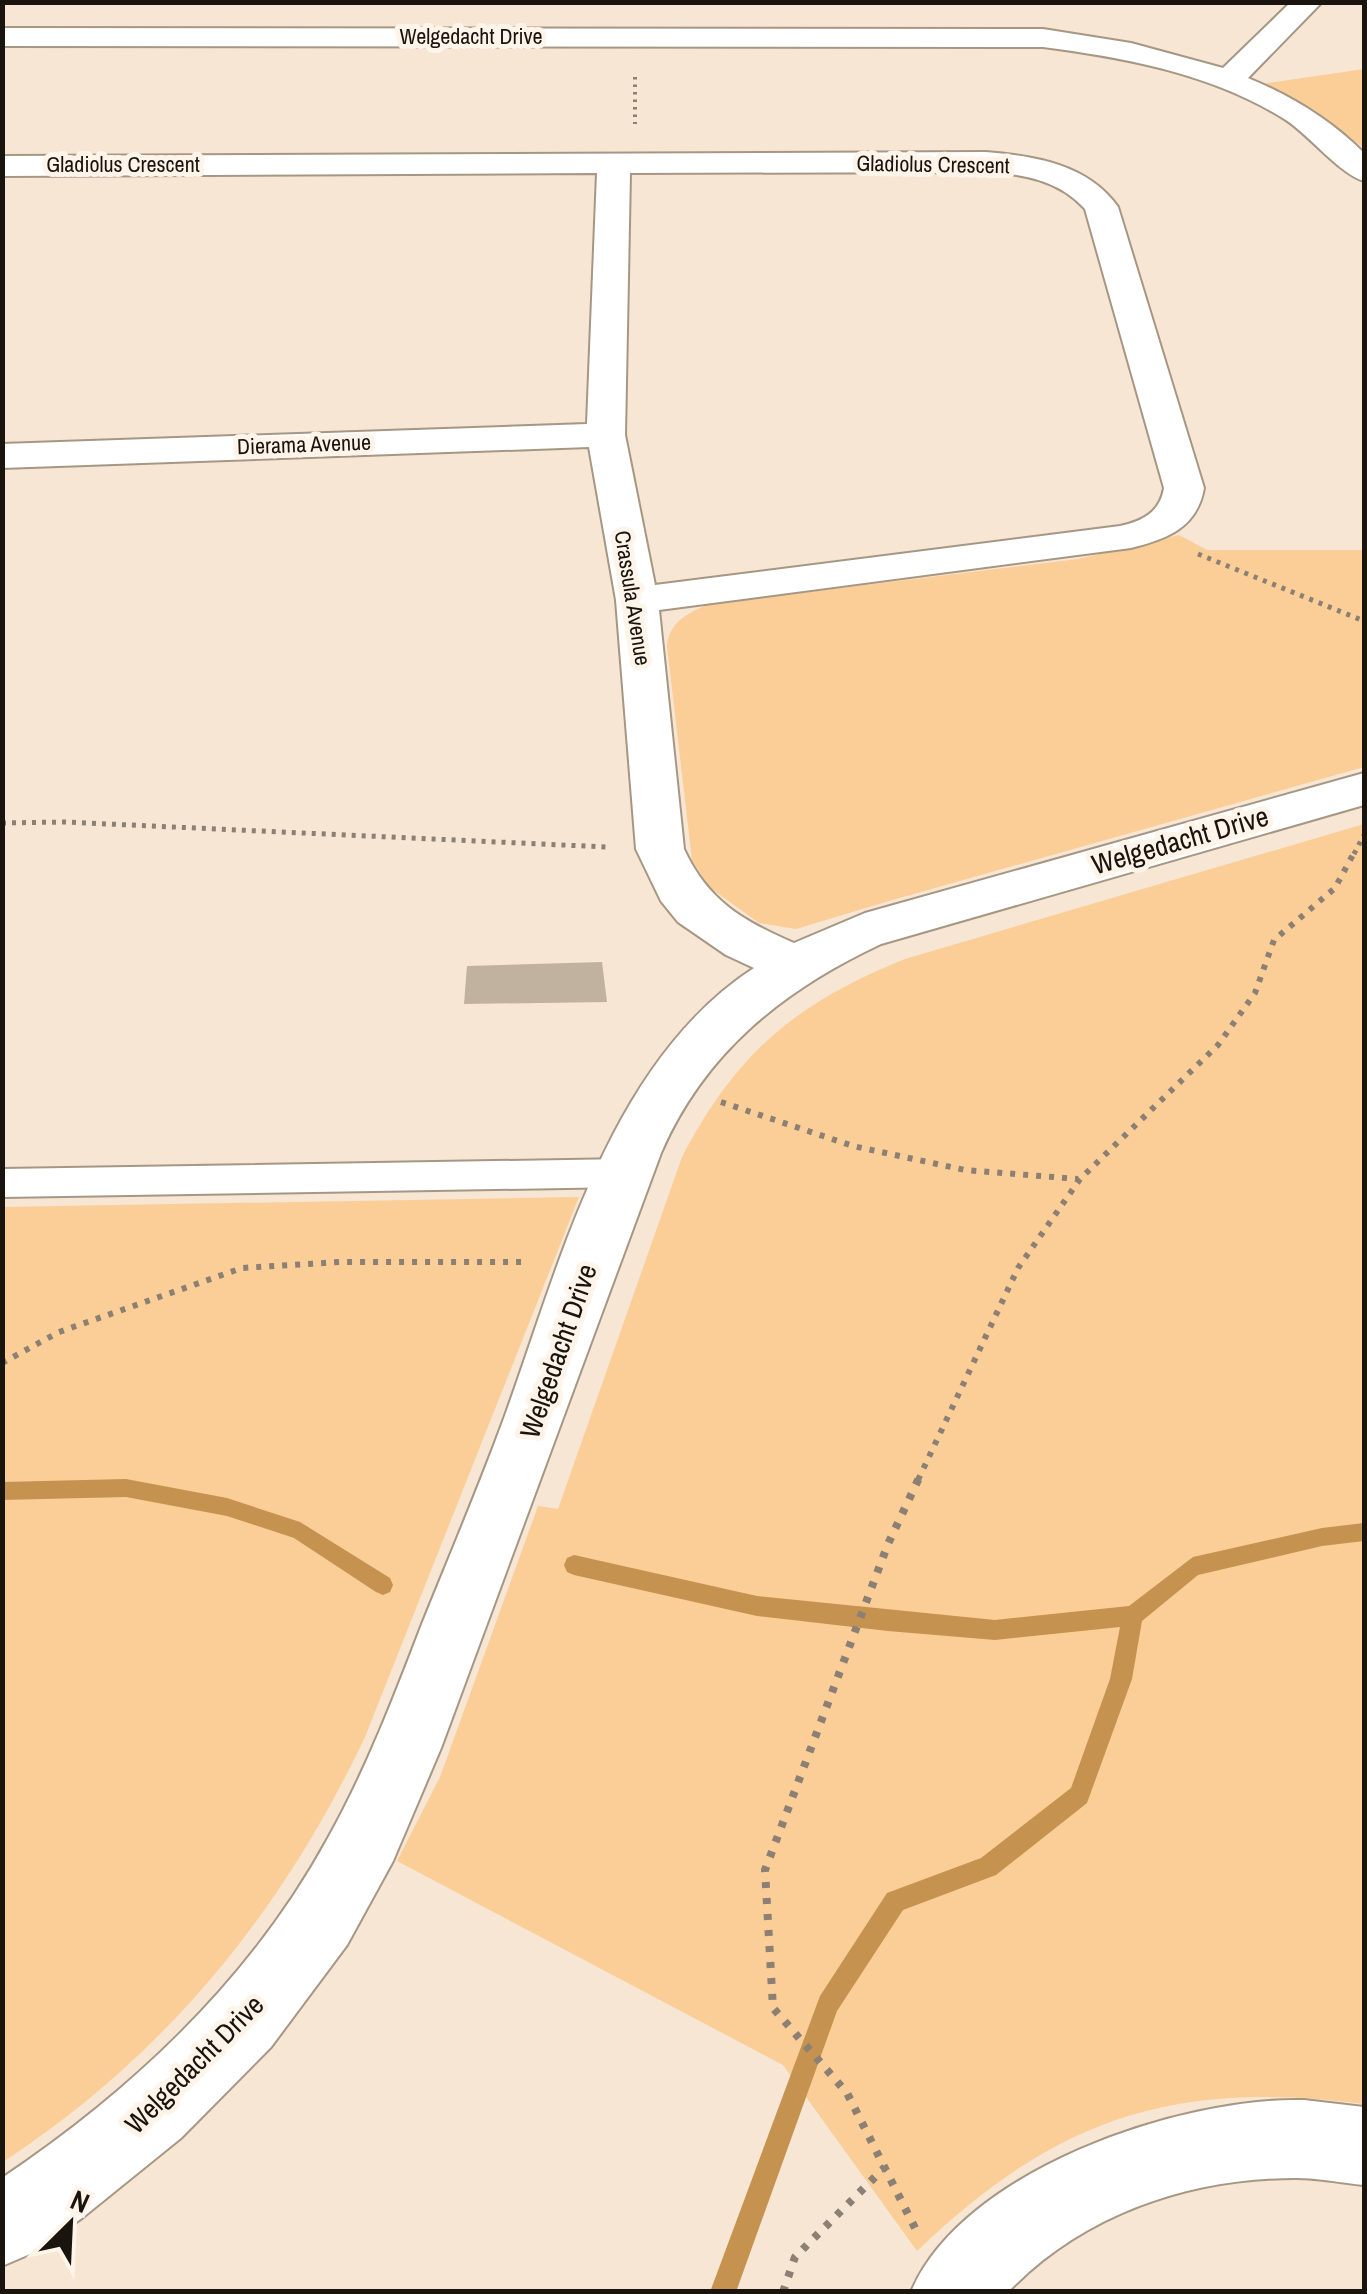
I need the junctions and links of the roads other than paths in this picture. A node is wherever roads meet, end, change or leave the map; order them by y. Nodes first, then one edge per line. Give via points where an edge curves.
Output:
1 (625, 2) edge
2 (1308, 2) edge
3 (629, 36) junction
4 (2, 37) edge
5 (1224, 79) junction
6 (625, 162) junction
7 (2, 166) edge
8 (1364, 171) edge
9 (606, 435) junction
10 (2, 456) edge
11 (638, 600) junction
12 (1364, 789) edge
13 (794, 965) junction
14 (626, 1172) junction
15 (2, 1184) edge
16 (1364, 2146) edge
17 (2, 2226) edge
18 (936, 2265) edge

1 - 3 street
2 - 5 street
3 - 4 street, Welgedacht Drive
3 - 5 street, Welgedacht Drive via 938,25 1085,44
5 - 8 street, Welgedacht Drive via 1312,122
6 - 7 street, Gladiolus Crescent
6 - 9 street, Crassula Avenue
6 - 11 street, Gladiolus Crescent via 986,162 1039,169 1082,187 1101,207 1184,488 1178,512 1162,525 1120,538
9 - 10 street, Dierama Avenue
9 - 11 street, Crassula Avenue
11 - 13 street, Crassula Avenue via 660,850 678,889 696,908 744,942
12 - 13 street, Welgedacht Drive via 903,918
13 - 14 street, Welgedacht Drive via 708,1035 655,1106
14 - 15 lane
14 - 17 street, Welgedacht Drive via 390,1791 350,1870 298,1949 196,2069 90,2164
16 - 18 street via 1295,2139 1218,2145 1142,2164 1072,2195 1023,2228

